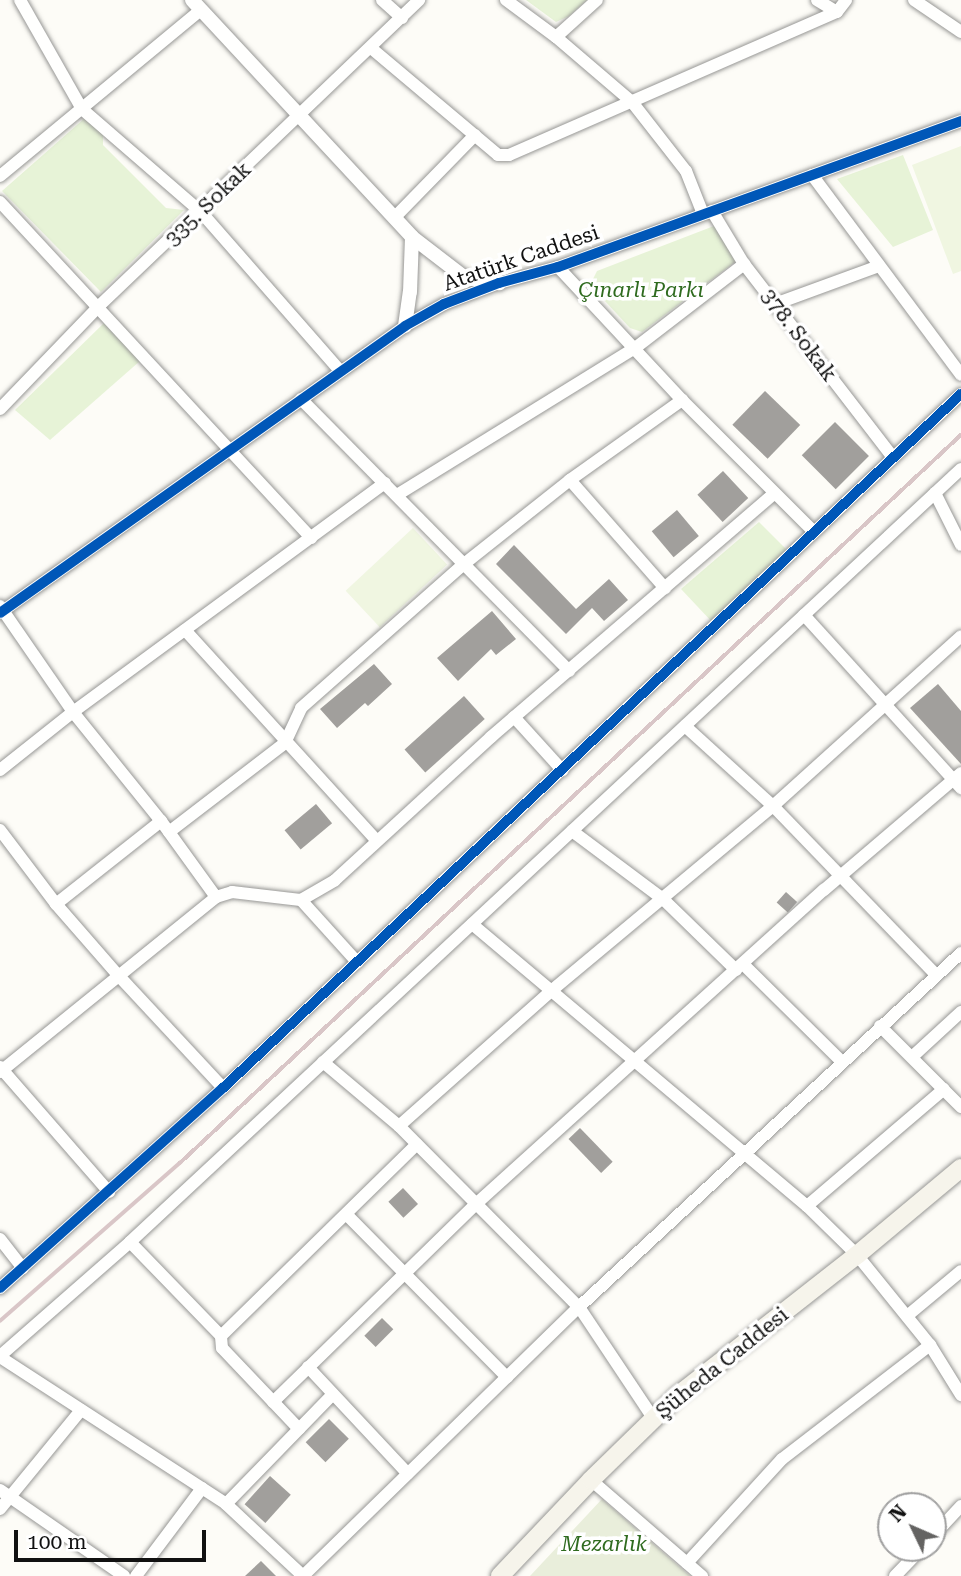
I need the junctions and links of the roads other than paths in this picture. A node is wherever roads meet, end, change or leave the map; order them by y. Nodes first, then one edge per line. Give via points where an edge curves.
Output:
1 (20, 0) edge
2 (382, 0) edge
3 (419, 0) edge
4 (506, 0) edge
5 (597, 0) edge
6 (817, 0) edge
7 (846, 0) edge
8 (914, 0) edge
9 (197, 5) edge
10 (837, 12) junction
11 (402, 18) junction
12 (961, 32) edge
13 (556, 37) junction
14 (371, 48) junction
15 (632, 102) junction
16 (82, 109) junction
17 (299, 117) junction
18 (961, 121) edge
19 (475, 135) junction
20 (811, 175) junction
21 (0, 176) edge
22 (0, 202) edge
23 (201, 212) junction
24 (707, 212) junction
25 (394, 218) junction
26 (412, 237) junction
27 (744, 264) junction
28 (879, 266) junction
29 (558, 267) junction
30 (499, 283) junction
31 (775, 304) junction
32 (99, 306) junction
33 (404, 326) junction
34 (635, 348) junction
35 (340, 371) junction
36 (961, 375) edge
37 (0, 389) edge
38 (961, 394) edge
39 (301, 399) junction
40 (682, 400) junction
41 (5, 404) edge
42 (232, 450) junction
43 (892, 456) junction
44 (961, 469) edge
45 (570, 480) junction
46 (385, 483) junction
47 (935, 493) junction
48 (774, 494) junction
49 (397, 495) junction
50 (813, 531) junction
51 (311, 538) junction
52 (961, 545) edge
53 (464, 564) junction
54 (665, 589) junction
55 (1, 610) edge
56 (804, 615) junction
57 (185, 630) junction
58 (961, 636) edge
59 (569, 671) junction
60 (887, 704) junction
61 (73, 712) junction
62 (514, 717) junction
63 (685, 726) junction
64 (285, 743) junction
65 (0, 770) edge
66 (562, 770) junction
67 (958, 780) edge
68 (773, 806) junction
69 (161, 821) junction
70 (0, 830) edge
71 (572, 831) junction
72 (169, 832) junction
73 (377, 841) junction
74 (842, 875) junction
75 (216, 897) junction
76 (663, 899) junction
77 (301, 900) junction
78 (56, 904) junction
79 (472, 924) junction
80 (961, 953) edge
81 (357, 962) junction
82 (740, 967) junction
83 (118, 975) junction
84 (936, 975) junction
85 (551, 991) junction
86 (961, 1012) edge
87 (880, 1026) junction
88 (912, 1057) junction
89 (637, 1061) junction
90 (841, 1061) junction
91 (323, 1062) junction
92 (1, 1070) edge
93 (223, 1087) junction
94 (944, 1089) junction
95 (961, 1107) edge
96 (399, 1126) junction
97 (417, 1144) junction
98 (743, 1153) junction
99 (961, 1168) edge
100 (109, 1192) junction
101 (476, 1204) junction
102 (807, 1206) junction
103 (347, 1215) junction
104 (0, 1239) edge
105 (130, 1242) junction
106 (857, 1255) junction
107 (23, 1268) junction
108 (961, 1271) edge
109 (402, 1273) junction
110 (0, 1288) edge
111 (579, 1307) junction
112 (907, 1316) junction
113 (221, 1336) junction
114 (930, 1345) junction
115 (0, 1357) edge
116 (308, 1367) junction
117 (508, 1377) junction
118 (333, 1394) junction
119 (961, 1395) edge
120 (273, 1402) junction
121 (81, 1410) junction
122 (653, 1418) junction
123 (299, 1429) junction
124 (408, 1474) junction
125 (591, 1480) junction
126 (202, 1488) junction
127 (5, 1495) edge
128 (226, 1504) junction
129 (961, 1506) edge
130 (0, 1508) edge
131 (947, 1521) edge
132 (908, 1562) edge
133 (687, 1563) junction
134 (124, 1576) edge
135 (136, 1576) edge
136 (303, 1576) edge
137 (499, 1576) edge
138 (702, 1576) edge
139 (895, 1576) edge

1 - 16 street
2 - 11 street
3 - 11 street, 335. Sokak
4 - 13 street, 378. Sokak
5 - 13 street
6 - 10 street
7 - 10 street
8 - 12 street
9 - 16 street
9 - 17 street
10 - 15 street
11 - 14 street, 335. Sokak
13 - 15 street, 378. Sokak
14 - 17 street, 335. Sokak
14 - 19 street
15 - 19 street via 509,155 498,155
15 - 24 street, 378. Sokak via 686,171
16 - 21 street
16 - 23 street
17 - 23 street, 335. Sokak
17 - 25 street
18 - 20 street, Atatürk Caddesi
19 - 25 street
20 - 24 street, Atatürk Caddesi
20 - 28 street
22 - 32 street
23 - 32 street, 335. Sokak
23 - 35 street
24 - 27 street, 378. Sokak
24 - 29 street, Atatürk Caddesi
25 - 26 street
26 - 30 street via 464,277
26 - 33 street
27 - 31 street, 378. Sokak
27 - 34 street
28 - 31 street
28 - 36 street
29 - 30 street, Atatürk Caddesi
29 - 34 street
30 - 33 street, Atatürk Caddesi via 444,304
31 - 43 street, 378. Sokak
32 - 41 street, 335. Sokak
32 - 42 street
33 - 35 street, Atatürk Caddesi
34 - 40 street
34 - 49 street
35 - 39 street, Atatürk Caddesi
37 - 41 street
38 - 43 street
39 - 42 street, Atatürk Caddesi
39 - 46 street
40 - 45 street
40 - 48 street
42 - 51 street
42 - 55 street, Atatürk Caddesi
43 - 50 street
44 - 47 street
45 - 53 street
45 - 54 street
46 - 49 street
46 - 51 street
47 - 52 street
47 - 56 street
48 - 50 street
48 - 54 street
49 - 53 street
50 - 66 street
51 - 57 street
53 - 59 street
53 - 64 street via 301,708
54 - 59 street
55 - 61 street
56 - 60 street
56 - 63 street
57 - 61 street
57 - 64 street
58 - 60 street
59 - 62 street
60 - 67 street
60 - 68 street
61 - 65 street
61 - 69 street
62 - 66 street
62 - 73 street
63 - 68 street
63 - 71 street
64 - 72 street
64 - 73 street
66 - 81 street
67 - 74 street
68 - 74 street
68 - 76 street
69 - 72 street
69 - 78 street
70 - 78 street
71 - 76 street
71 - 79 street
72 - 75 street
73 - 77 street via 335,880
74 - 82 street
74 - 84 street
75 - 77 street via 232,892
75 - 83 street
76 - 82 street
76 - 85 street
77 - 81 street
78 - 83 street
79 - 85 street
79 - 91 street
80 - 84 street
81 - 93 street
82 - 89 street
82 - 90 street
83 - 92 street
83 - 93 street
84 - 87 street
85 - 89 street
85 - 96 street
86 - 88 street
87 - 88 street
87 - 90 street
88 - 94 street
89 - 98 street
89 - 101 street
90 - 98 street
91 - 96 street
91 - 105 street
92 - 100 street
93 - 100 street
94 - 95 street
94 - 102 street
96 - 97 street
97 - 101 street
97 - 103 street
98 - 102 street
98 - 111 street
99 - 106 main road, Şüheda Caddesi
100 - 107 street
101 - 109 street
101 - 111 street
102 - 106 street
103 - 109 street
103 - 113 street
104 - 107 street
105 - 113 street
105 - 115 street
106 - 112 street
106 - 122 main road, Şüheda Caddesi
107 - 110 street
108 - 112 street
109 - 116 street
109 - 117 street
111 - 117 street
111 - 122 street
112 - 114 street
113 - 120 street via 222,1348
114 - 119 street
114 - 133 street via 782,1459
115 - 121 street
116 - 118 street
116 - 120 street
117 - 124 street
118 - 123 street
118 - 124 street
120 - 123 street
121 - 126 street
121 - 127 street
122 - 125 main road, Şüheda Caddesi
123 - 128 street
124 - 136 street
125 - 133 street
125 - 137 main road, Şüheda Caddesi
126 - 128 street
126 - 135 street
127 - 130 street
127 - 134 street
128 - 136 street
129 - 131 street
132 - 139 street
133 - 138 street

